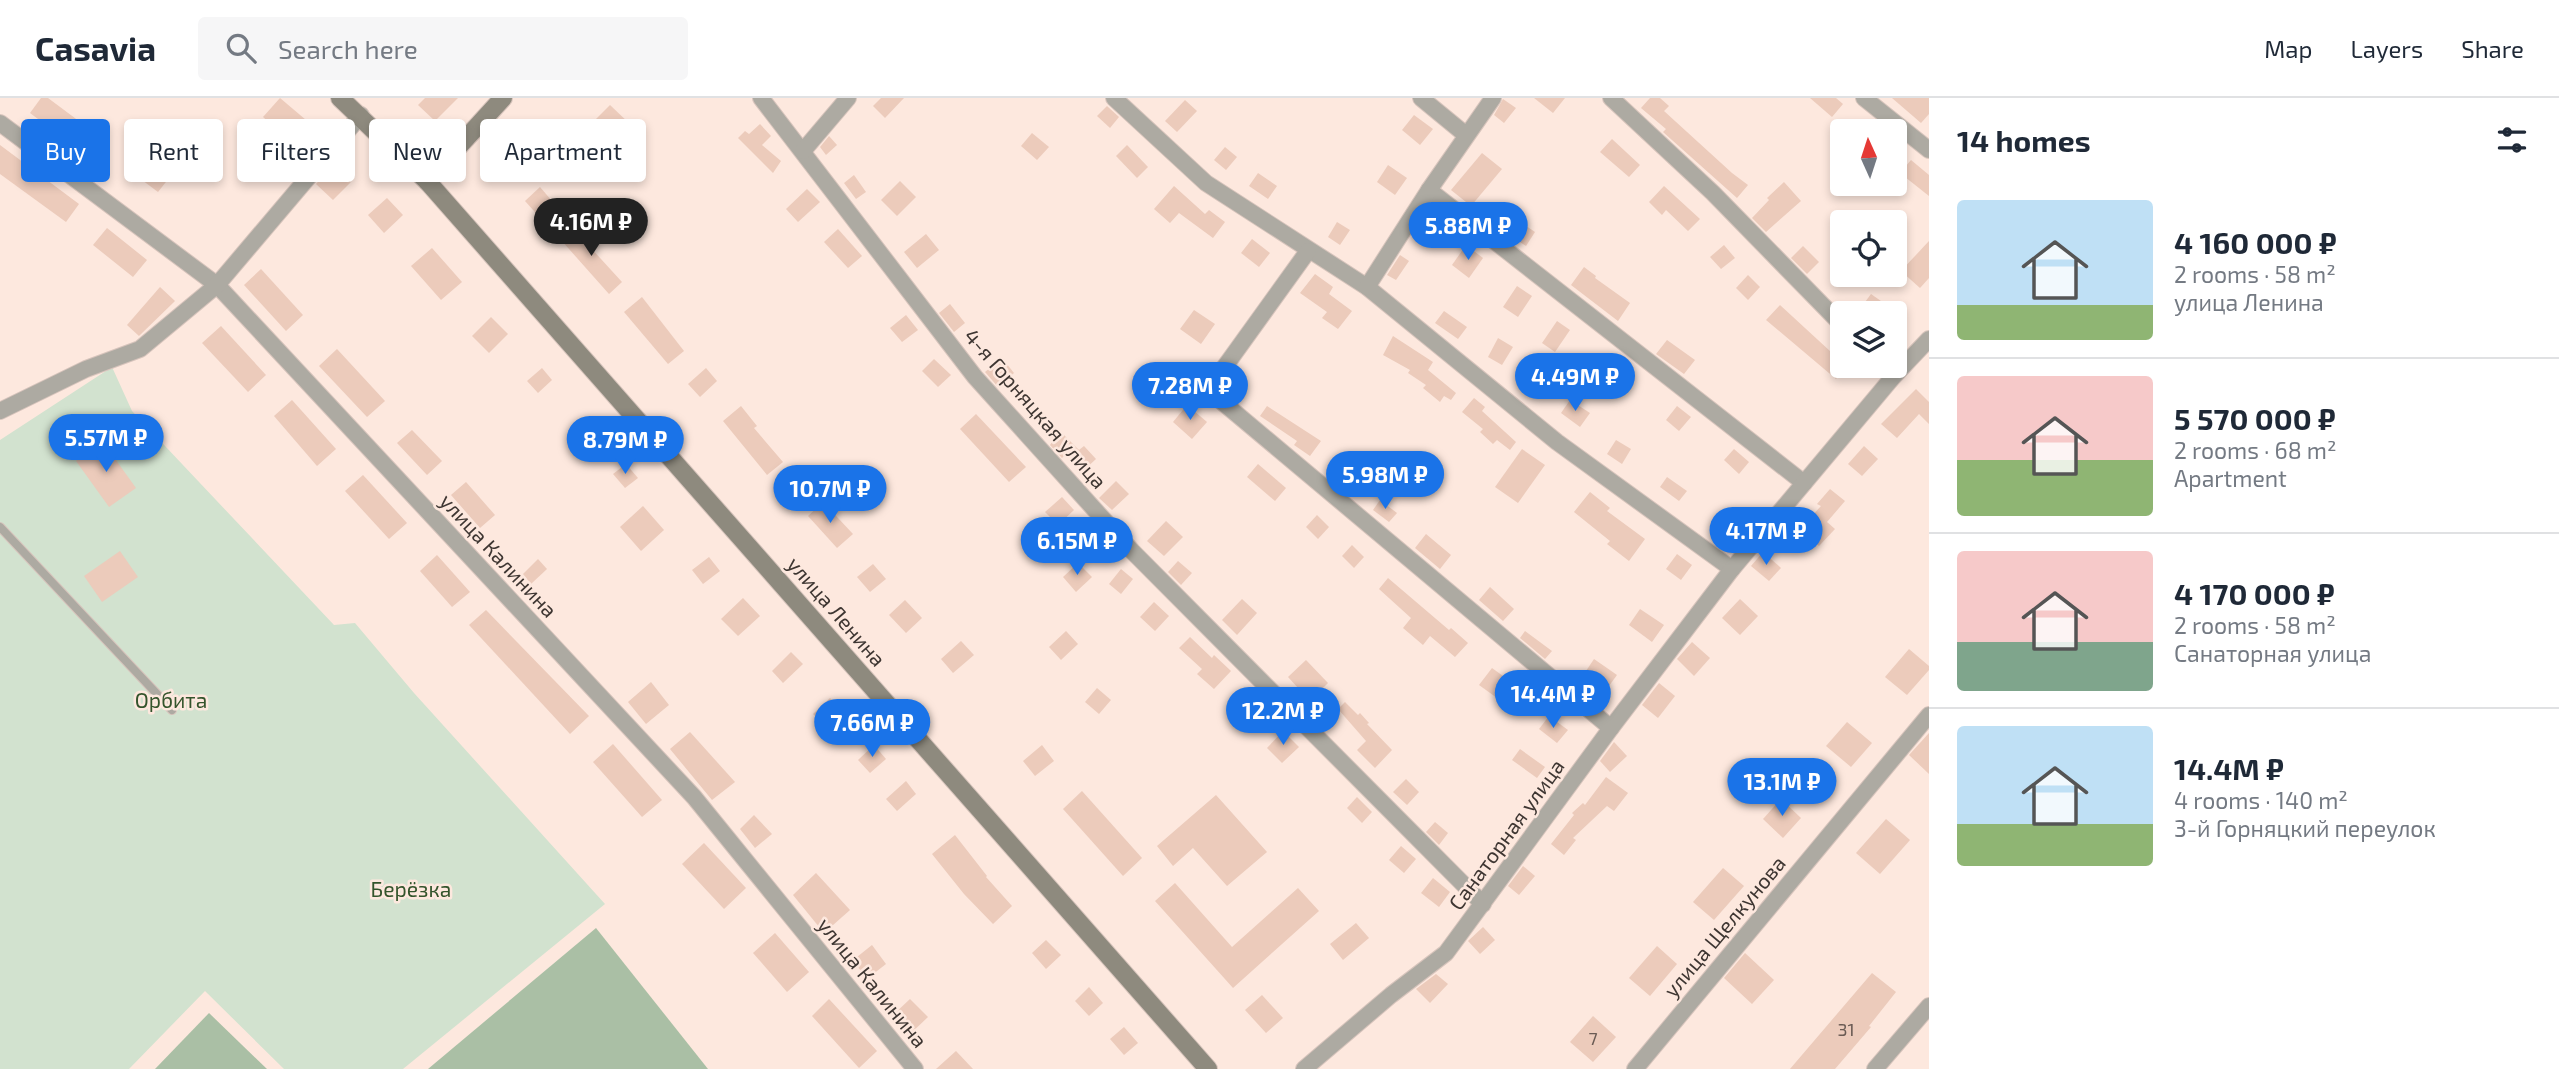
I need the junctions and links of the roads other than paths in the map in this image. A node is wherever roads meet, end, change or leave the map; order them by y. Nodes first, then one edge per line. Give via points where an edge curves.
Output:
1 (340, 98) edge
2 (503, 98) edge
3 (761, 98) edge
4 (848, 98) edge
5 (1114, 98) edge
6 (1421, 98) edge
7 (1493, 98) edge
8 (1611, 98) edge
9 (1864, 98) edge
10 (361, 115) junction
11 (0, 122) edge
12 (369, 123) edge
13 (1466, 135) junction
14 (466, 138) edge
15 (1929, 150) edge
16 (803, 151) junction
17 (428, 182) edge
18 (1429, 190) junction
19 (1308, 251) junction
20 (216, 285) junction
21 (1367, 288) junction
22 (1830, 313) edge
23 (1929, 338) edge
24 (1907, 356) edge
25 (1883, 378) edge
26 (0, 411) edge
27 (1804, 483) junction
28 (0, 527) edge
29 (1732, 569) junction
30 (172, 710) dead end
31 (1929, 715) edge
32 (1611, 728) junction
33 (1483, 904) junction
34 (1929, 1006) edge
35 (915, 1069) edge
36 (1208, 1069) edge
37 (1304, 1069) edge
38 (1634, 1069) edge
39 (1875, 1069) edge

1 - 10 main road, улица Ленина
2 - 14 main road
3 - 16 street, 4-я Горняцкая улица
4 - 16 street
5 - 19 street via 1206,183
6 - 13 street
7 - 13 street
8 - 22 street via 1713,192
9 - 15 street
10 - 12 main road, улица Ленина
10 - 20 street
11 - 20 street, улица Калинина
13 - 18 street
16 - 33 street, 4-я Горняцкая улица via 975,377 1132,551
17 - 36 main road, улица Ленина
18 - 21 street
18 - 27 street
19 - 21 street
19 - 32 street via 1208,390
20 - 26 street via 140,349 86,369
20 - 35 street, улица Калинина via 694,797
21 - 29 street via 1557,442
23 - 24 street, Санаторная улица
25 - 27 street, Санаторная улица
27 - 29 street, Санаторная улица
28 - 30 lane
29 - 32 street, Санаторная улица
31 - 38 street, улица Щелкунова
32 - 33 street, Санаторная улица
33 - 37 street, Санаторная улица via 1446,953
34 - 39 street

